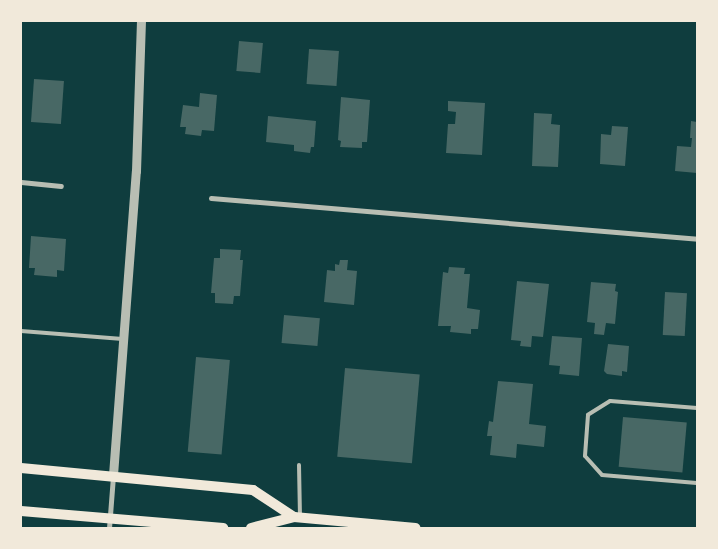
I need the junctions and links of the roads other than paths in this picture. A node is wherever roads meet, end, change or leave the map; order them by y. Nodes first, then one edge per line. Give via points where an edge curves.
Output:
1 (141, 21) edge
2 (21, 182) edge
3 (61, 186) dead end
4 (211, 198) dead end
5 (697, 239) edge
6 (21, 331) edge
7 (123, 339) junction
8 (697, 408) edge
9 (299, 465) dead end
10 (21, 468) edge
11 (113, 475) junction
12 (697, 482) edge
13 (21, 511) edge
14 (297, 518) junction
15 (109, 523) edge
16 (274, 525) edge
17 (398, 527) edge
18 (223, 528) edge
19 (251, 528) edge
20 (416, 528) edge

1 - 7 street via 136,171
2 - 3 street
4 - 5 street
6 - 7 lane
7 - 11 street
8 - 12 lane via 610,401 588,415 584,456 602,475
9 - 14 lane
10 - 11 main road
11 - 14 main road via 253,490
11 - 15 street
13 - 15 main road
14 - 16 main road
14 - 17 main road
15 - 18 main road
16 - 19 main road
17 - 20 main road

